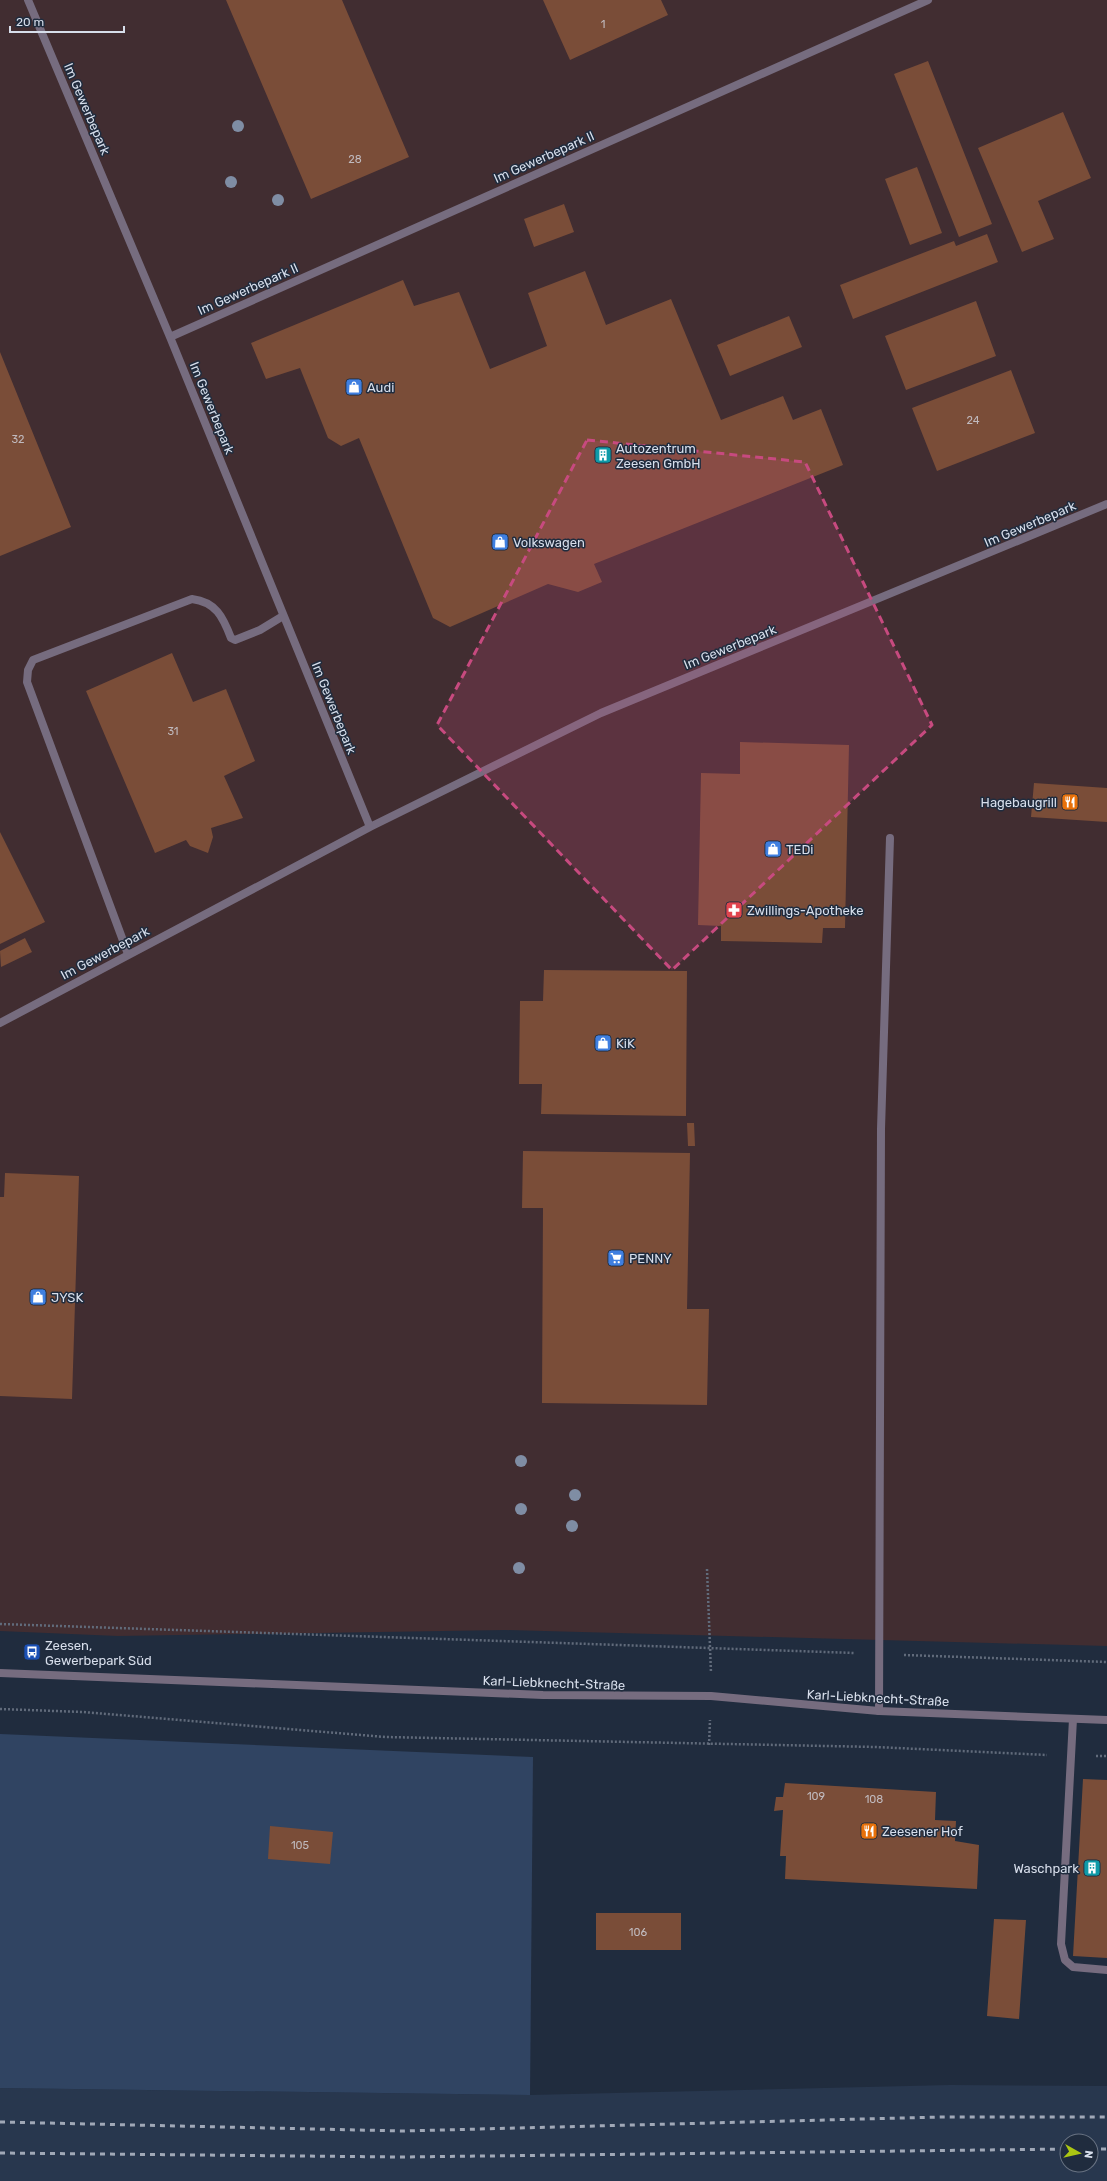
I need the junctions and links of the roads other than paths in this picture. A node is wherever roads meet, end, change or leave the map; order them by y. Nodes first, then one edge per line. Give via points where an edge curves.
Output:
1 (28, 0) edge
2 (928, 0) edge
3 (170, 337) junction
4 (1107, 504) edge
5 (283, 616) junction
6 (370, 827) junction
7 (890, 838) dead end
8 (128, 954) junction
9 (0, 1022) edge
10 (0, 1673) edge
11 (880, 1711) junction
12 (1073, 1718) junction
13 (1107, 1720) edge
14 (1107, 1970) edge

1 - 3 street, Im Gewerbepark
2 - 3 street, Im Gewerbepark II
3 - 5 street, Im Gewerbepark
4 - 6 street, Im Gewerbepark via 602,713
5 - 6 street, Im Gewerbepark
5 - 8 street via 260,630 235,640 231,638 223,616 202,600 192,599 33,660 28,670 27,682
6 - 8 street, Im Gewerbepark
7 - 11 street via 881,1136
8 - 9 street, Im Gewerbepark
10 - 11 street, Karl-Liebknecht-Straße via 543,1695 710,1696
11 - 12 street, Karl-Liebknecht-Straße
12 - 13 street, Karl-Liebknecht-Straße
12 - 14 street via 1061,1944 1065,1960 1073,1967

